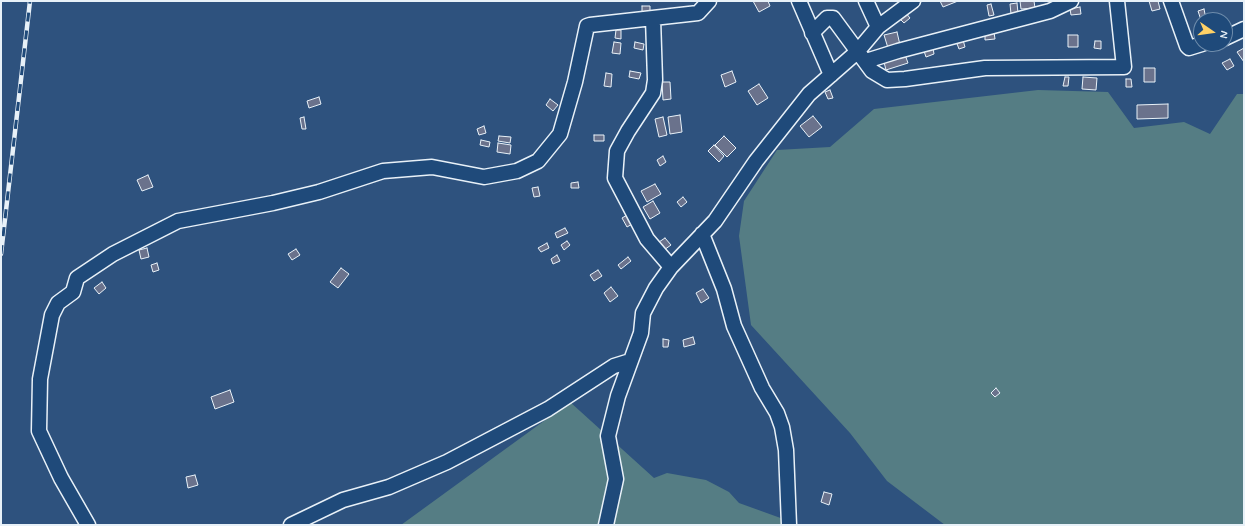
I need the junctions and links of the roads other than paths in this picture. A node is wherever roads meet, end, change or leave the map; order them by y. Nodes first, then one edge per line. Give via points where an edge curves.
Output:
1 (708, 1) edge
2 (799, 1) edge
3 (866, 1) edge
4 (914, 1) edge
5 (1070, 1) edge
6 (1117, 1) edge
7 (1170, 1) edge
8 (653, 18) junction
9 (878, 27) junction
10 (1244, 29) edge
11 (812, 33) junction
12 (1233, 34) edge
13 (1193, 47) edge
14 (862, 57) junction
15 (831, 76) junction
16 (702, 234) junction
17 (671, 266) junction
18 (630, 361) junction
19 (88, 525) edge
20 (292, 525) edge
21 (606, 525) edge
22 (789, 525) edge

1 - 8 street via 698,13
2 - 11 street
3 - 9 street
4 - 9 street
5 - 14 street via 1050,11 898,51
6 - 14 street via 1124,67 985,68 887,80 872,71
7 - 13 street via 1187,46
8 - 17 street via 653,93 617,151 615,178 647,239
8 - 19 street via 587,26 560,134 540,159 531,165 517,171 484,177 432,167 384,171 319,192 273,203 178,220 113,254 77,278 73,292 58,303 52,315 40,379 39,431
9 - 14 street
10 - 12 street
11 - 14 street via 827,18 833,18
11 - 15 street
14 - 15 street
15 - 16 street via 809,94 781,128 715,221
16 - 17 street
16 - 22 street via 724,289 734,326 782,427 786,450
17 - 18 street via 643,313 641,334
18 - 20 street via 614,366 548,409 447,462 389,487 343,500
18 - 21 street via 608,436 616,479

